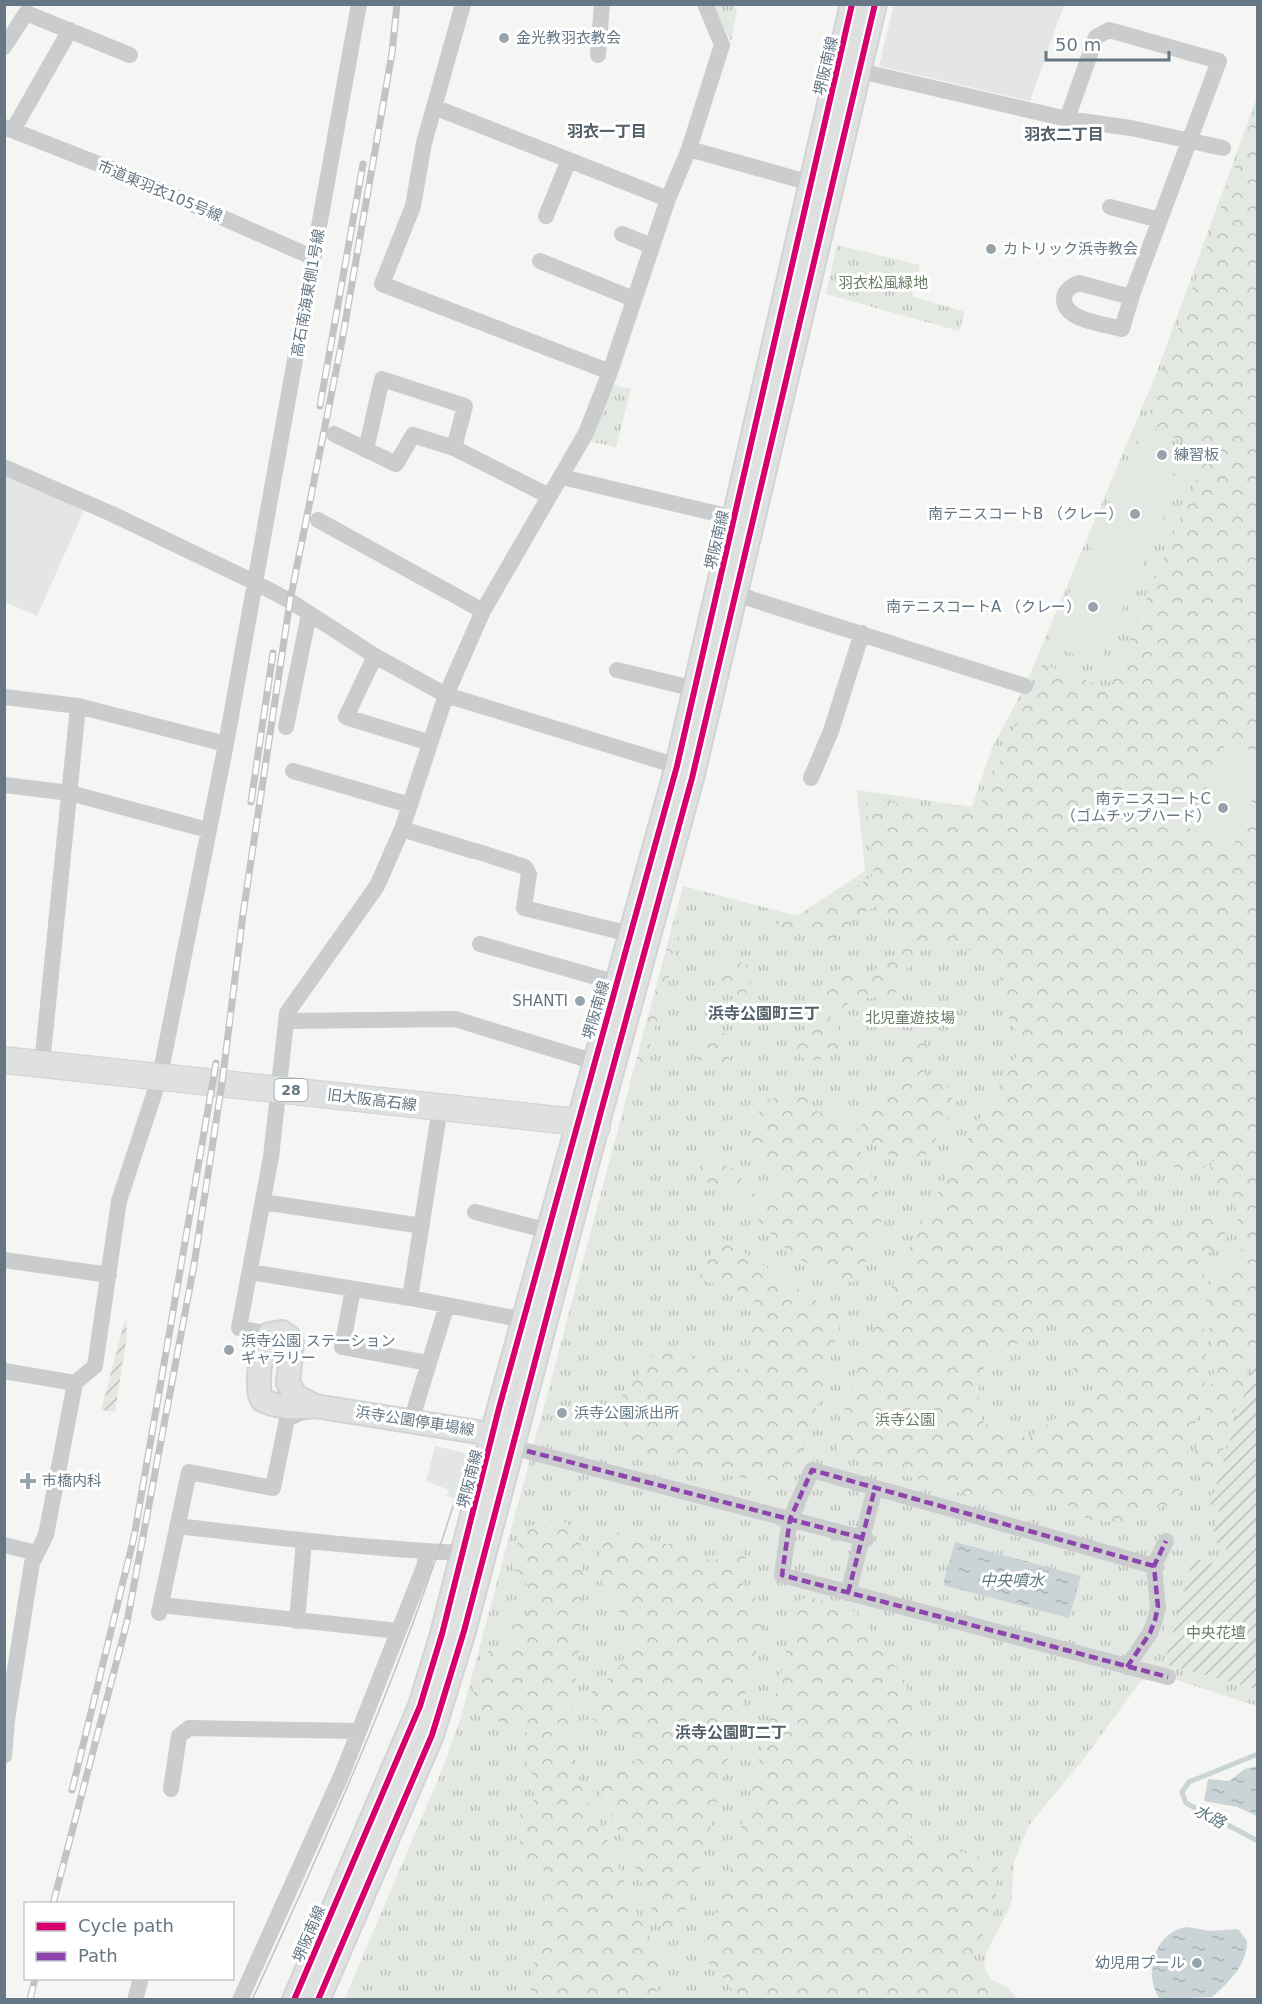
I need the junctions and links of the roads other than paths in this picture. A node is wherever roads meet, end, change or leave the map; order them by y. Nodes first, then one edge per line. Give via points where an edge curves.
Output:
1 (359, 4) edge
2 (463, 4) edge
3 (602, 4) edge
4 (705, 4) edge
5 (852, 4) edge
6 (875, 4) edge
7 (70, 30) junction
8 (4, 47) edge
9 (130, 55) dead end
10 (598, 55) dead end
11 (860, 71) junction
12 (434, 107) junction
13 (1067, 119) junction
14 (9, 129) edge
15 (1190, 141) junction
16 (1223, 148) dead end
17 (689, 149) junction
18 (569, 160) junction
19 (811, 183) junction
20 (668, 199) junction
21 (1110, 207) dead end
22 (546, 216) dead end
23 (1160, 220) junction
24 (622, 234) dead end
25 (652, 246) junction
26 (314, 258) junction
27 (540, 261) dead end
28 (1131, 297) dead end
29 (633, 303) junction
30 (610, 372) junction
31 (334, 434) dead end
32 (454, 448) junction
33 (366, 450) junction
34 (4, 467) edge
35 (562, 477) junction
36 (549, 496) junction
37 (735, 518) junction
38 (318, 520) dead end
39 (254, 582) junction
40 (728, 589) junction
41 (483, 610) junction
42 (309, 614) junction
43 (862, 633) junction
44 (375, 656) junction
45 (617, 670) dead end
46 (1025, 687) dead end
47 (695, 689) junction
48 (446, 695) junction
49 (4, 697) edge
50 (78, 706) junction
51 (286, 727) dead end
52 (430, 743) junction
53 (226, 744) junction
54 (677, 766) junction
55 (293, 771) dead end
56 (811, 778) dead end
57 (4, 784) edge
58 (70, 793) junction
59 (410, 805) junction
60 (402, 829) junction
61 (208, 830) junction
62 (630, 934) junction
63 (480, 944) dead end
64 (626, 986) junction
65 (286, 1021) junction
66 (4, 1060) edge
67 (594, 1062) junction
68 (42, 1064) junction
69 (160, 1076) junction
70 (278, 1089) junction
71 (440, 1108) junction
72 (587, 1124) junction
73 (263, 1202) junction
74 (475, 1212) dead end
75 (422, 1226) junction
76 (549, 1231) junction
77 (4, 1260) edge
78 (250, 1272) junction
79 (109, 1275) junction
80 (353, 1289) junction
81 (410, 1298) junction
82 (447, 1305) junction
83 (525, 1320) junction
84 (269, 1334) junction
85 (428, 1363) junction
86 (4, 1371) edge
87 (75, 1383) junction
88 (315, 1406) junction
89 (411, 1420) junction
90 (512, 1441) junction
91 (875, 1488) junction
92 (790, 1519) junction
93 (177, 1526) junction
94 (864, 1539) junction
95 (304, 1541) junction
96 (1166, 1541) dead end
97 (4, 1545) edge
98 (427, 1552) junction
99 (37, 1553) junction
100 (463, 1553) junction
101 (1154, 1566) junction
102 (848, 1593) junction
103 (297, 1621) junction
104 (398, 1631) junction
105 (1127, 1667) junction
106 (1168, 1677) dead end
107 (359, 1731) junction
108 (4, 1756) edge
109 (171, 1789) dead end
110 (140, 1980) edge
111 (135, 2000) edge
112 (240, 2000) edge
113 (294, 2000) edge
114 (318, 2000) edge

1 - 26 street, 高石南海東側1号線
2 - 12 street
3 - 10 street
4 - 17 street via 722,45
5 - 19 main road, 堺阪南線
6 - 11 main road, 堺阪南線
7 - 8 street via 26,13
7 - 9 street
7 - 14 street
11 - 13 street
11 - 40 main road, 堺阪南線
12 - 18 street
12 - 30 street via 413,206 382,284
13 - 15 street
13 - 15 street via 1096,37 1109,30 1219,61
14 - 26 street, 市道東羽衣105号線 via 119,172
15 - 16 street
15 - 23 street
17 - 19 street
17 - 20 street
18 - 20 street
18 - 22 street
19 - 37 main road, 堺阪南線
20 - 25 street
21 - 23 street
23 - 28 street
24 - 25 street
25 - 29 street
26 - 39 street, 高石南海東側1号線
27 - 29 street via 558,276 626,296
29 - 30 street
30 - 35 street via 586,433
31 - 33 street
32 - 33 street via 413,435 396,464
32 - 33 street via 465,406 382,379
32 - 36 street
34 - 39 street
35 - 36 street
35 - 37 street
36 - 41 street
37 - 40 main road, 堺阪南線
38 - 41 street
39 - 42 street
39 - 53 street, 高石南海東側1号線
40 - 43 street
40 - 47 main road, 堺阪南線
40 - 64 main road, 堺阪南線 via 692,778
41 - 48 street
42 - 44 street
42 - 51 street
43 - 46 street
43 - 56 street
44 - 48 street
44 - 52 street via 346,717
45 - 47 street
47 - 54 main road, 堺阪南線
48 - 52 street
48 - 54 street
49 - 50 street
50 - 53 street
50 - 58 street
52 - 59 street
53 - 61 street, 高石南海東側1号線
54 - 62 main road, 堺阪南線
55 - 59 street
57 - 58 street
58 - 61 street
58 - 68 street
59 - 60 street
60 - 62 street via 525,867 529,874 524,908
60 - 65 street via 377,886 287,1013
61 - 69 street, 高石南海東側1号線
62 - 64 main road, 堺阪南線
63 - 64 street
64 - 67 main road, 堺阪南線
64 - 72 main road, 堺阪南線
65 - 67 street via 455,1019
65 - 70 street
66 - 68 main road, 旧大阪高石線 / 28
67 - 72 main road, 堺阪南線
68 - 69 main road, 旧大阪高石線 / 28
69 - 70 main road, 旧大阪高石線 / 28
69 - 79 street, 高石南海東側1号線 via 119,1202
70 - 71 main road, 旧大阪高石線 / 28
70 - 73 street
71 - 72 main road, 旧大阪高石線 / 28
71 - 75 street
72 - 76 main road, 堺阪南線
72 - 90 main road, 堺阪南線
73 - 75 street
73 - 78 street
74 - 76 street
75 - 81 street
76 - 83 main road, 堺阪南線
77 - 79 street
78 - 80 street
78 - 84 street via 239,1328
79 - 87 street, 高石南海東側1号線 via 94,1366
80 - 81 street
80 - 85 street via 342,1347
81 - 82 street
82 - 83 street
82 - 85 street
83 - 90 main road, 堺阪南線
84 - 88 main road, 浜寺公園停車場線 via 282,1332 290,1337 288,1383 296,1396
84 - 88 main road, 浜寺公園停車場線 via 263,1346 259,1395 262,1400 298,1408
85 - 89 street
86 - 87 street
87 - 99 street via 48,1524
88 - 89 main road, 浜寺公園停車場線
88 - 93 street via 287,1419 273,1488 189,1472
89 - 90 main road, 浜寺公園停車場線
90 - 92 street
90 - 100 main road, 堺阪南線
90 - 114 main road, 堺阪南線 via 464,1631 432,1735
91 - 92 street via 812,1470
91 - 94 street
91 - 101 street
92 - 94 street
92 - 102 street via 782,1575
93 - 95 street
93 - 103 street via 160,1609
94 - 102 street
95 - 98 street
95 - 103 street
96 - 101 street
97 - 99 street
98 - 100 street
98 - 104 street
99 - 108 street via 32,1563
100 - 113 main road, 堺阪南線 via 420,1706
101 - 105 street via 1158,1607 1155,1620
102 - 105 street
103 - 104 street
104 - 107 street
105 - 106 street
107 - 109 street via 189,1728 179,1736
107 - 112 street
110 - 111 street

